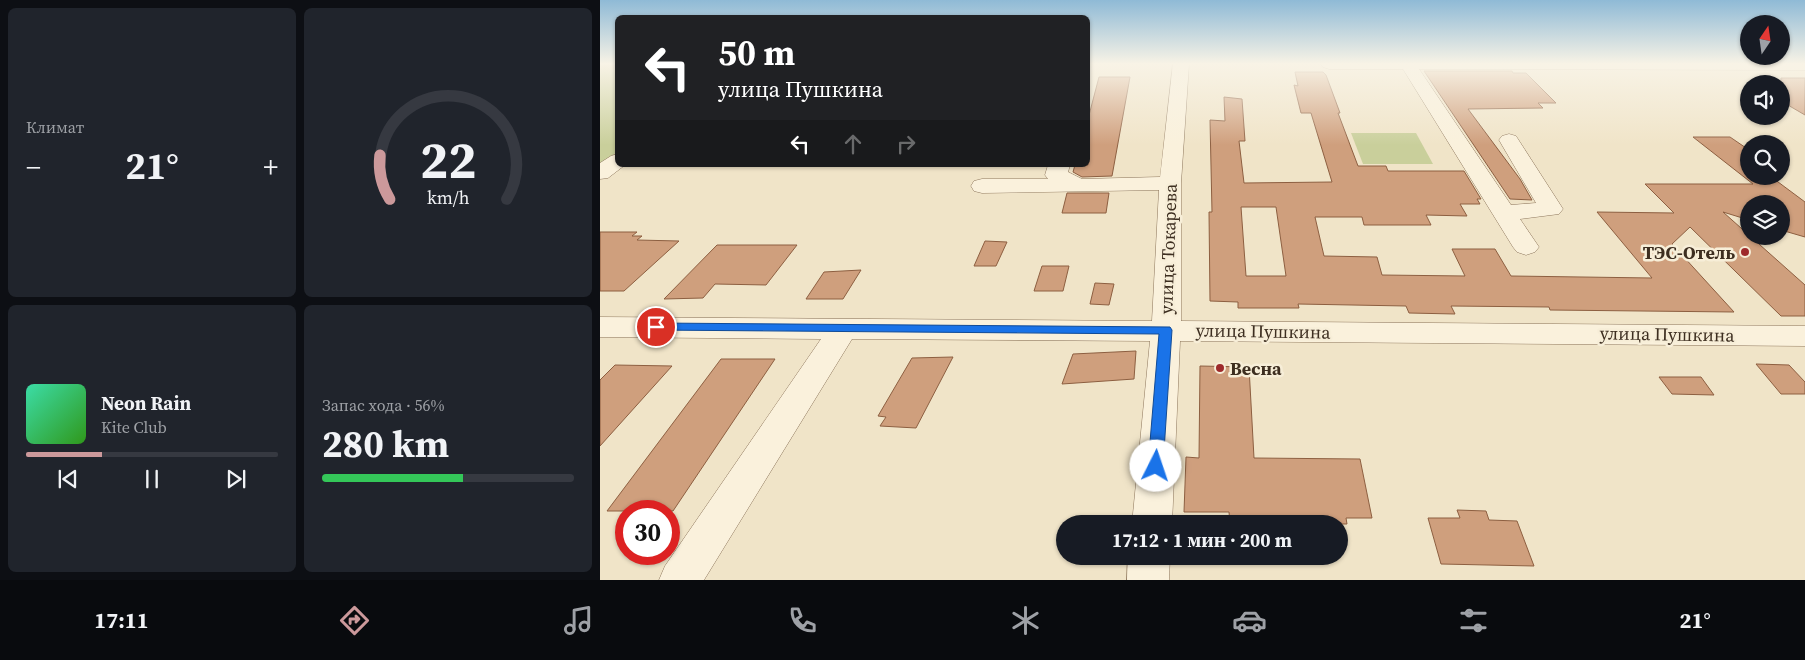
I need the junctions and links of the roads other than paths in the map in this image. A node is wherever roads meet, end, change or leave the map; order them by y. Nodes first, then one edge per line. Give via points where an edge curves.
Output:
1 (1178, 91) edge
2 (1425, 91) edge
3 (1509, 140) dead end
4 (615, 162) edge
5 (1018, 167) edge
6 (1058, 170) edge
7 (600, 173) edge
8 (1170, 183) junction
9 (982, 186) dead end
10 (1079, 186) junction
11 (1504, 213) junction
12 (1526, 247) dead end
13 (600, 327) edge
14 (844, 328) junction
15 (1166, 330) junction
16 (1805, 336) edge
17 (1153, 515) edge
18 (1149, 565) edge
19 (680, 580) edge
20 (1148, 580) edge

1 - 8 street, улица Токарева
2 - 11 street
3 - 11 street via 1551,209
4 - 7 street
5 - 6 street via 1017,174
6 - 10 street
8 - 10 street
8 - 15 street, улица Токарева
9 - 10 street
11 - 12 street
13 - 14 street, улица Пушкина
14 - 15 street, улица Пушкина
14 - 19 street
15 - 16 street, улица Пушкина
15 - 17 street, улица Токарева
18 - 20 street

